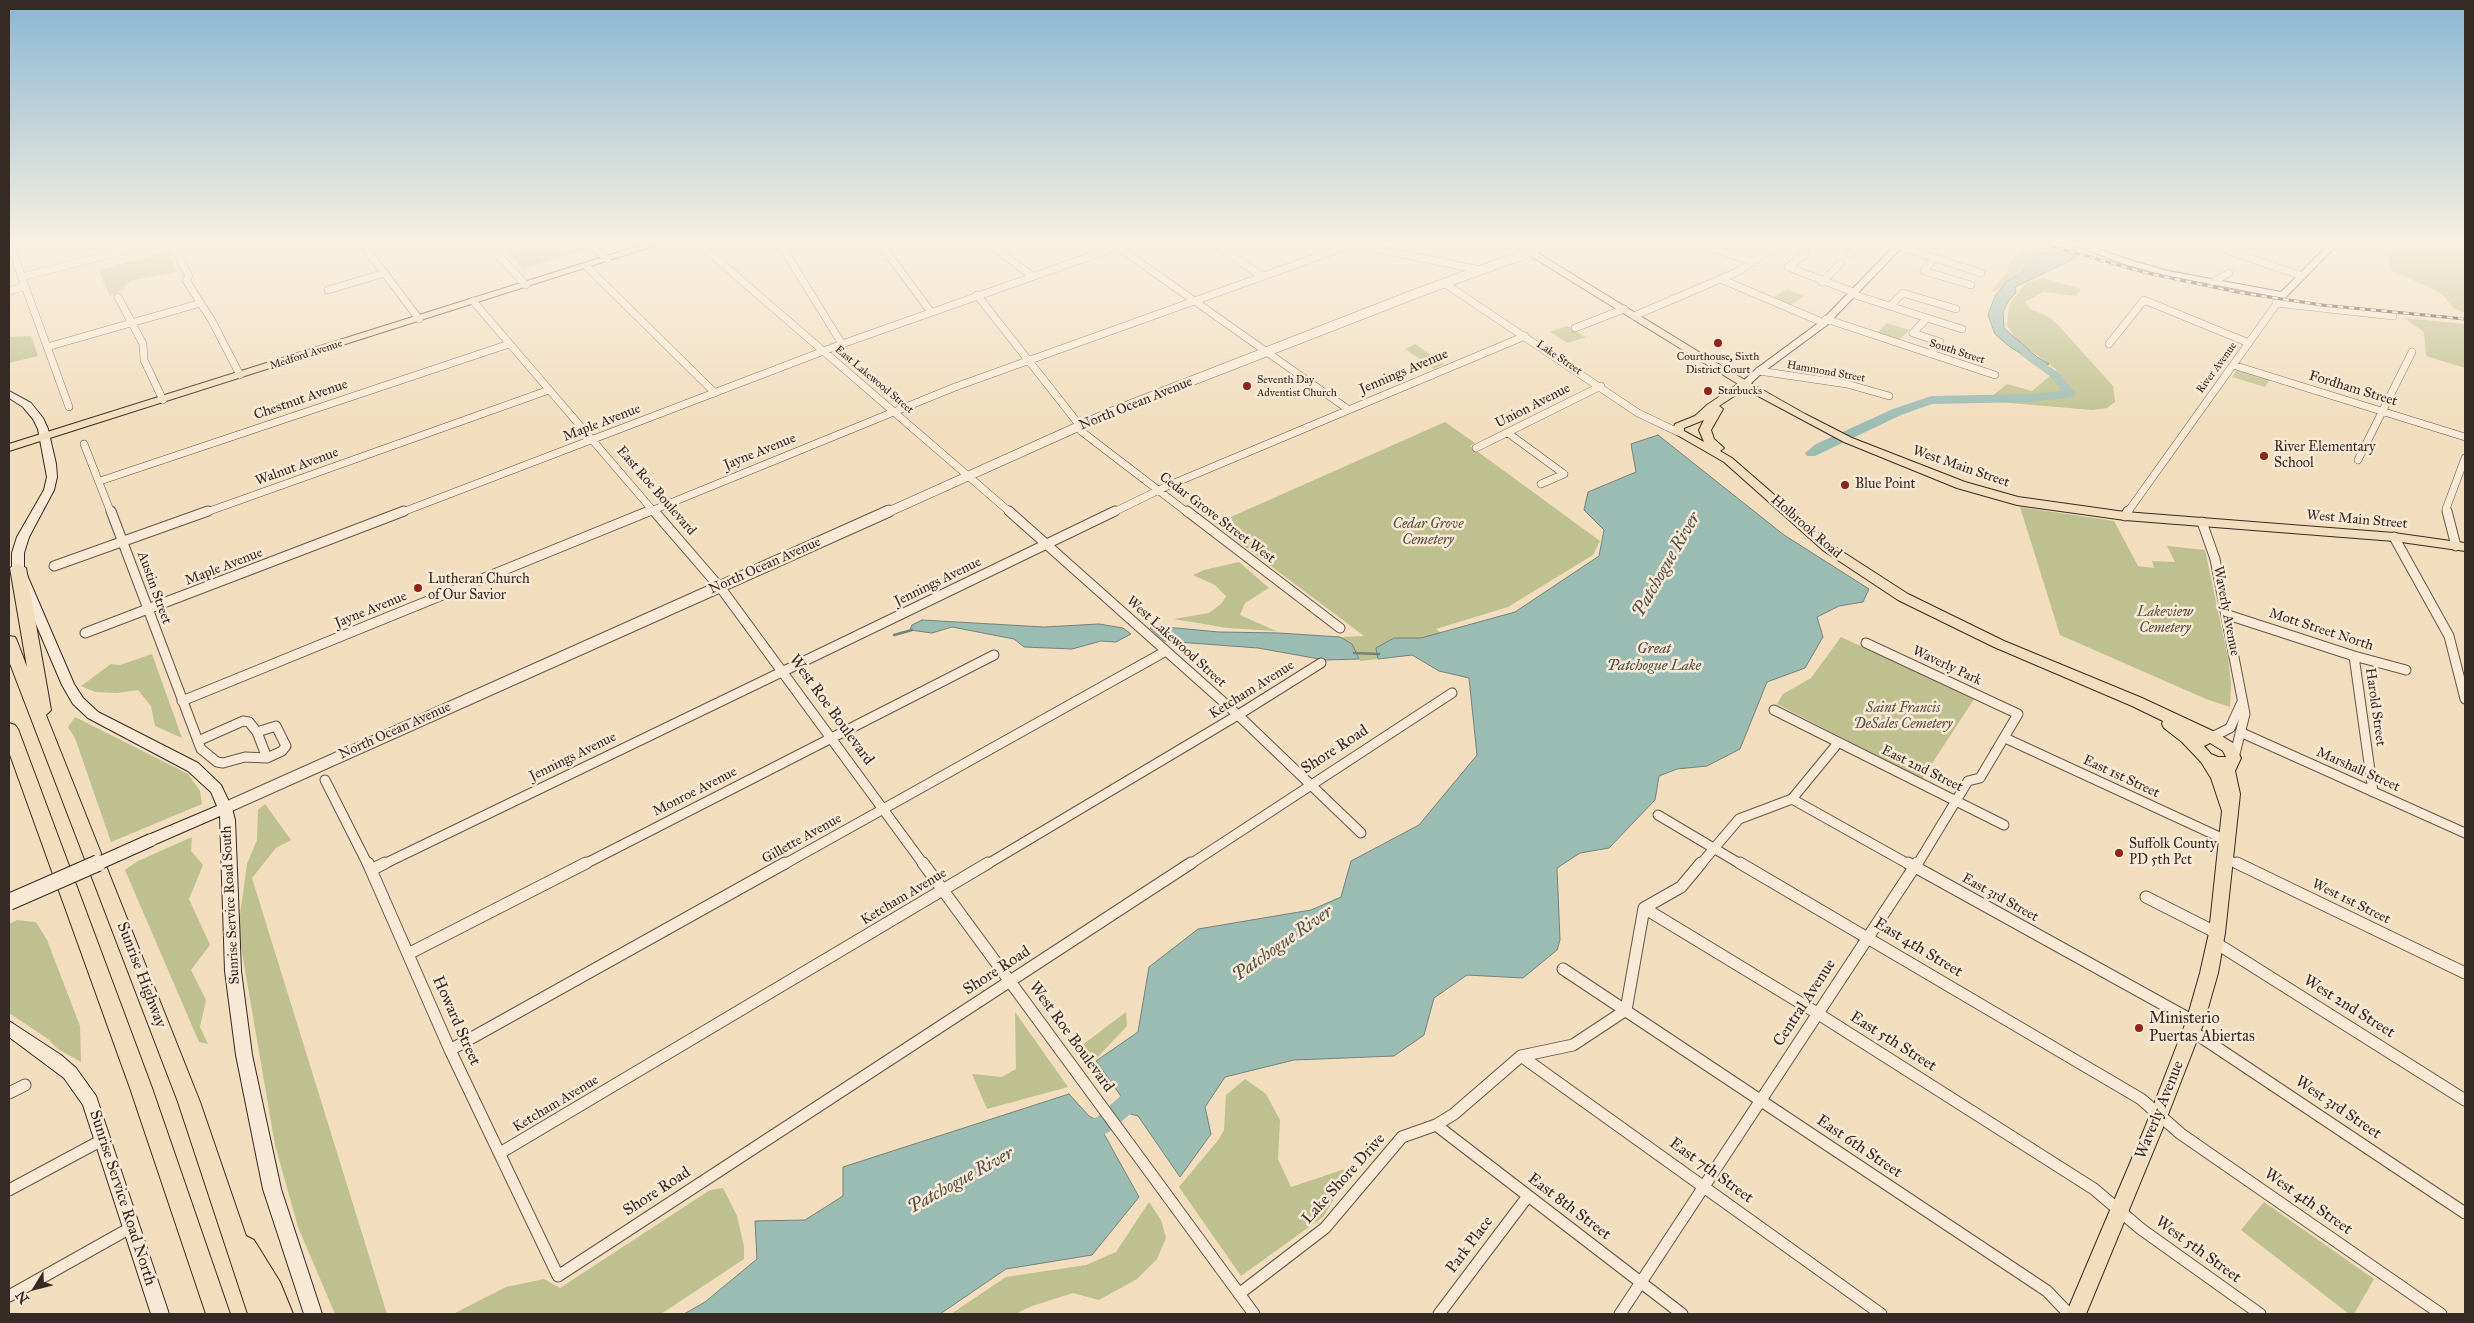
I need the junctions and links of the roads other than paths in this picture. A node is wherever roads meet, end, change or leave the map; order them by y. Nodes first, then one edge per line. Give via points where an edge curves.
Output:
1 (2276, 303) edge
2 (30, 304) edge
3 (121, 304) edge
4 (195, 304) edge
5 (202, 304) edge
6 (408, 304) edge
7 (467, 304) edge
8 (474, 304) edge
9 (624, 304) edge
10 (769, 304) edge
11 (817, 304) edge
12 (925, 304) edge
13 (953, 304) edge
14 (984, 304) edge
15 (1183, 304) edge
16 (1199, 304) edge
17 (1391, 304) edge
18 (1476, 304) edge
19 (1615, 304) edge
20 (1664, 304) edge
21 (1782, 304) edge
22 (1842, 304) edge
23 (1883, 304) edge
24 (1892, 304) edge
25 (1939, 304) edge
26 (2141, 304) edge
27 (2153, 304) edge
28 (2283, 304) edge
29 (1890, 306) junction
30 (1624, 309) junction
31 (1956, 309) dead end
32 (931, 312) junction
33 (1634, 316) junction
34 (2393, 316) dead end
35 (1927, 318) junction
36 (419, 319) junction
37 (1825, 321) junction
38 (131, 323) junction
39 (1575, 328) dead end
40 (1962, 329) dead end
41 (1525, 336) junction
42 (2249, 343) junction
43 (509, 344) junction
44 (842, 344) junction
45 (2109, 344) dead end
46 (47, 347) junction
47 (824, 351) junction
48 (1267, 352) junction
49 (2412, 352) dead end
50 (1930, 354) junction
51 (1028, 359) junction
52 (2232, 365) junction
53 (1759, 371) junction
54 (240, 375) junction
55 (1996, 375) dead end
56 (1744, 385) junction
57 (1601, 386) junction
58 (549, 390) junction
59 (715, 393) junction
60 (9, 394) edge
61 (1889, 396) dead end
62 (163, 400) junction
63 (1722, 401) junction
64 (69, 407) dead end
65 (1349, 410) junction
66 (895, 411) junction
67 (2382, 411) junction
68 (1683, 426) junction
69 (1079, 427) junction
70 (1508, 433) junction
71 (1701, 435) junction
72 (45, 437) junction
73 (2465, 437) edge
74 (593, 440) junction
75 (84, 444) dead end
76 (9, 448) edge
77 (1476, 448) dead end
78 (2465, 458) edge
79 (2358, 460) dead end
80 (969, 476) junction
81 (100, 481) junction
82 (1541, 484) dead end
83 (1160, 490) junction
84 (653, 509) junction
85 (2125, 516) junction
86 (2202, 522) junction
87 (2394, 537) junction
88 (123, 542) junction
89 (1046, 545) junction
90 (2461, 546) edge
91 (54, 566) dead end
92 (18, 568) junction
93 (719, 586) junction
94 (1924, 606) joint
95 (147, 610) junction
96 (2228, 615) junction
97 (1340, 628) dead end
98 (85, 633) dead end
99 (9, 641) edge
100 (1866, 643) dead end
101 (1166, 651) junction
102 (994, 654) dead end
103 (2354, 656) junction
104 (1321, 663) dead end
105 (2406, 670) dead end
106 (782, 671) junction
107 (2097, 687) junction
108 (1452, 693) dead end
109 (2465, 699) edge
110 (182, 701) junction
111 (2242, 702) junction
112 (1774, 710) dead end
113 (2018, 714) joint
114 (1238, 715) junction
115 (9, 729) edge
116 (257, 732) junction
117 (2240, 732) junction
118 (2210, 737) junction
119 (48, 738) junction
120 (831, 738) junction
121 (2005, 738) junction
122 (198, 741) junction
123 (1838, 743) junction
124 (2201, 753) junction
125 (267, 758) junction
126 (2232, 760) junction
127 (325, 780) dead end
128 (1311, 785) junction
129 (2373, 792) junction
130 (1792, 799) junction
131 (1955, 800) junction
132 (225, 808) junction
133 (884, 810) junction
134 (2229, 810) junction
135 (1658, 815) dead end
136 (2004, 825) dead end
137 (1361, 833) dead end
138 (2465, 833) edge
139 (2226, 840) junction
140 (1714, 846) junction
141 (2224, 859) junction
142 (1915, 867) junction
143 (371, 870) junction
144 (944, 890) junction
145 (2146, 897) dead end
146 (9, 902) edge
147 (1644, 908) junction
148 (1868, 937) junction
149 (2217, 938) junction
150 (408, 954) junction
151 (1563, 969) dead end
152 (2465, 973) edge
153 (1011, 981) junction
154 (1626, 1010) junction
155 (1817, 1014) junction
156 (2193, 1026) junction
157 (9, 1028) edge
158 (450, 1050) junction
159 (1521, 1056) junction
160 (25, 1085) dead end
161 (9, 1093) edge
162 (2465, 1100) edge
163 (1760, 1101) junction
164 (2158, 1114) junction
165 (1436, 1125) junction
166 (1118, 1130) joint
167 (104, 1139) junction
168 (500, 1153) junction
169 (1704, 1186) junction
170 (9, 1190) edge
171 (1528, 1196) junction
172 (2119, 1210) junction
173 (2465, 1213) edge
174 (230, 1222) junction
175 (132, 1227) junction
176 (558, 1276) joint
177 (1641, 1283) junction
178 (1239, 1294) junction
179 (9, 1296) edge
180 (160, 1314) edge
181 (218, 1314) edge
182 (260, 1314) edge
183 (281, 1314) edge
184 (313, 1314) edge
185 (1254, 1314) edge
186 (1439, 1314) edge
187 (1620, 1314) edge
188 (1682, 1314) edge
189 (1880, 1314) edge
190 (2069, 1314) edge
191 (2076, 1314) edge
192 (2260, 1314) edge
193 (2441, 1314) edge

1 - 42 street, River Avenue
2 - 46 street
3 - 38 street
4 - 38 street
5 - 54 street
6 - 36 street
7 - 36 main road, Medford Avenue
8 - 43 street, East Roe Boulevard
9 - 59 street
10 - 47 street, East Lakewood Street
11 - 44 street
12 - 32 street
13 - 32 street, Maple Avenue
14 - 51 street
15 - 51 street, Jayne Avenue
16 - 48 street
17 - 48 street, North Ocean Avenue
18 - 41 street, Lake Street
19 - 30 main road, West Main Street
20 - 33 street
21 - 37 street, South Street
22 - 37 main road
23 - 29 street
24 - 29 street
25 - 31 street
26 - 45 street
27 - 42 street
28 - 34 street
29 - 35 street
30 - 33 main road, West Main Street
30 - 39 street
32 - 44 street, Maple Avenue
33 - 56 main road, West Main Street
35 - 40 street
35 - 50 street via 1913,332 1940,342
36 - 54 main road, Medford Avenue
37 - 50 street, South Street
37 - 53 main road
38 - 46 street
38 - 62 street via 143,344 144,360
41 - 57 street, Lake Street
41 - 65 street, Jennings Avenue
42 - 52 street, River Avenue
43 - 58 street, East Roe Boulevard
43 - 81 street, Chestnut Avenue
44 - 47 street, Maple Avenue
46 - 64 street
47 - 59 street, Maple Avenue
47 - 66 street, East Lakewood Street
48 - 65 street
48 - 69 street, North Ocean Avenue
49 - 67 street
50 - 55 street, South Street
51 - 66 street, Jayne Avenue
51 - 69 street
52 - 67 street, Fordham Street
52 - 85 street, River Avenue
53 - 56 main road
53 - 61 street, Hammond Street via 1847,384
54 - 62 main road, Medford Avenue
56 - 63 main road
56 - 85 main road, West Main Street via 1848,440 1961,485 2036,505
57 - 68 street, Lake Street via 1645,418
57 - 70 street, Union Avenue
58 - 74 street, East Roe Boulevard
58 - 88 street, Walnut Avenue
59 - 74 street, Maple Avenue
60 - 72 main road, Sunrise Service Road South via 31,409
62 - 72 main road, Medford Avenue
63 - 68 main road
63 - 71 main road
65 - 83 street, Jennings Avenue
66 - 80 street, East Lakewood Street
66 - 84 street, Jayne Avenue
67 - 73 street, Fordham Street
67 - 79 street
68 - 71 main road, Holbrook Road via 1682,436
69 - 80 street, North Ocean Avenue
69 - 83 street, Cedar Grove Street West
70 - 77 street, Union Avenue
70 - 82 street via 1564,474
71 - 94 main road, Holbrook Road via 1807,531 1903,597
72 - 76 main road, Medford Avenue
72 - 92 main road, Sunrise Service Road South via 52,471 50,484 46,498 23,537
74 - 84 street, East Roe Boulevard
74 - 95 street, Maple Avenue
75 - 81 street, Austin Street
78 - 90 street via 2446,509
80 - 89 street, West Lakewood Street
80 - 93 street, North Ocean Avenue
81 - 88 street, Austin Street
83 - 89 street, Jennings Avenue
83 - 97 street, Cedar Grove Street West
84 - 93 street, East Roe Boulevard
84 - 110 street, Jayne Avenue
85 - 86 main road, West Main Street
86 - 87 main road, West Main Street
86 - 96 street, Waverly Avenue via 2212,544
87 - 90 main road, West Main Street
87 - 109 street via 2449,636
88 - 91 street, Walnut Avenue
88 - 95 street, Austin Street
89 - 101 street, West Lakewood Street
89 - 106 street, Jennings Avenue
92 - 119 highway
92 - 132 main road, Sunrise Service Road South via 63,675 78,702 103,721 193,767 216,789
93 - 106 street, West Roe Boulevard
93 - 132 street, North Ocean Avenue
94 - 107 main road, Holbrook Road via 1999,644
95 - 98 street, Maple Avenue
95 - 110 street, Austin Street
96 - 103 street, Mott Street North
96 - 111 street, Waverly Avenue
99 - 119 highway, Sunrise Highway
100 - 113 street, Waverly Park
101 - 114 street, West Lakewood Street
101 - 133 street, Gillette Avenue
102 - 120 street, Monroe Avenue
103 - 105 street, Mott Street North
103 - 129 street, Harold Street
104 - 114 street, Ketcham Avenue
106 - 120 street, West Roe Boulevard
106 - 143 street, Jennings Avenue
107 - 118 main road, Holbrook Road
107 - 124 main road, Holbrook Road via 2164,721
108 - 128 street, Shore Road
110 - 122 street, Austin Street
111 - 117 street, Waverly Avenue via 2245,714
111 - 118 street via 2230,728
112 - 123 street, East 2nd Street
113 - 121 street, Central Avenue
114 - 128 street, West Lakewood Street
114 - 144 street, Ketcham Avenue
115 - 181 highway via 141,1088
116 - 122 street via 244,721
116 - 125 street
116 - 125 street via 276,726 286,746
117 - 126 street, Waverly Avenue
117 - 129 street, Marshall Street
118 - 124 main road via 2199,740
118 - 126 main road, Holbrook Road via 2228,747
119 - 174 highway, Sunrise Highway via 170,1049
120 - 133 street, West Roe Boulevard
120 - 150 street, Monroe Avenue
121 - 131 street, Central Avenue via 1980,778 1968,781
121 - 139 street, East 1st Street
122 - 125 street, Austin Street via 201,749 217,762 245,757
123 - 130 street
123 - 131 street, East 2nd Street
124 - 126 main road via 2217,763
124 - 134 main road, Waverly Avenue via 2218,777
126 - 134 main road, Waverly Avenue via 2228,771 2232,794
127 - 143 street, Howard Street
128 - 137 street, West Lakewood Street
128 - 153 street, Shore Road
129 - 138 street, Marshall Street
130 - 140 street via 1739,819
130 - 142 street, East 3rd Street
131 - 136 street, East 2nd Street
131 - 142 street, Central Avenue
132 - 146 main road, North Ocean Avenue, bridge
132 - 184 main road, Sunrise Service Road South via 233,971 244,1054 272,1189
133 - 144 street, West Roe Boulevard
133 - 158 street, Gillette Avenue
134 - 139 main road, Waverly Avenue
135 - 140 street, East 4th Street
139 - 141 main road, Waverly Avenue
140 - 147 street via 1681,887
140 - 148 street, East 4th Street
141 - 149 main road, Waverly Avenue
141 - 152 street, West 1st Street
142 - 148 street, Central Avenue
142 - 156 street, East 3rd Street
143 - 150 street, Howard Street
144 - 153 street, West Roe Boulevard
144 - 168 street, Ketcham Avenue
145 - 149 street
147 - 154 street
147 - 155 street, East 5th Street
148 - 155 street, Central Avenue
148 - 164 street, East 4th Street via 2141,1098
149 - 156 main road, Waverly Avenue
149 - 162 street, West 2nd Street
150 - 158 street, Howard Street
151 - 154 street
153 - 166 street, West Roe Boulevard
153 - 176 street, Shore Road
154 - 159 street, Lake Shore Drive via 1573,1045
154 - 163 street, East 6th Street
155 - 163 street, Central Avenue
155 - 172 street, East 5th Street via 2094,1189
156 - 164 main road, Waverly Avenue
156 - 173 street, West 3rd Street
157 - 167 main road, Sunrise Service Road North via 70,1073 90,1102
158 - 168 street, Howard Street
159 - 165 street, Lake Shore Drive via 1454,1114
159 - 169 street, East 7th Street
160 - 161 street
163 - 169 street, Central Avenue
163 - 190 street, East 6th Street via 2051,1294
164 - 172 main road, Waverly Avenue
164 - 193 street, West 4th Street via 2181,1134
165 - 171 street, East 8th Street
165 - 178 street, Lake Shore Drive via 1402,1137 1325,1228
166 - 178 street, West Roe Boulevard
167 - 170 street
167 - 175 main road, Sunrise Service Road North
168 - 176 street, Howard Street
169 - 177 street, Central Avenue
169 - 189 street, East 7th Street
171 - 177 street, East 8th Street
171 - 186 street, Park Place
172 - 191 main road, Waverly Avenue
172 - 192 street, West 5th Street
174 - 182 highway, Sunrise Highway
174 - 183 highway
175 - 179 street
175 - 180 main road, Sunrise Service Road North
177 - 187 street, Central Avenue
177 - 188 street, East 8th Street
178 - 185 street, West Roe Boulevard

